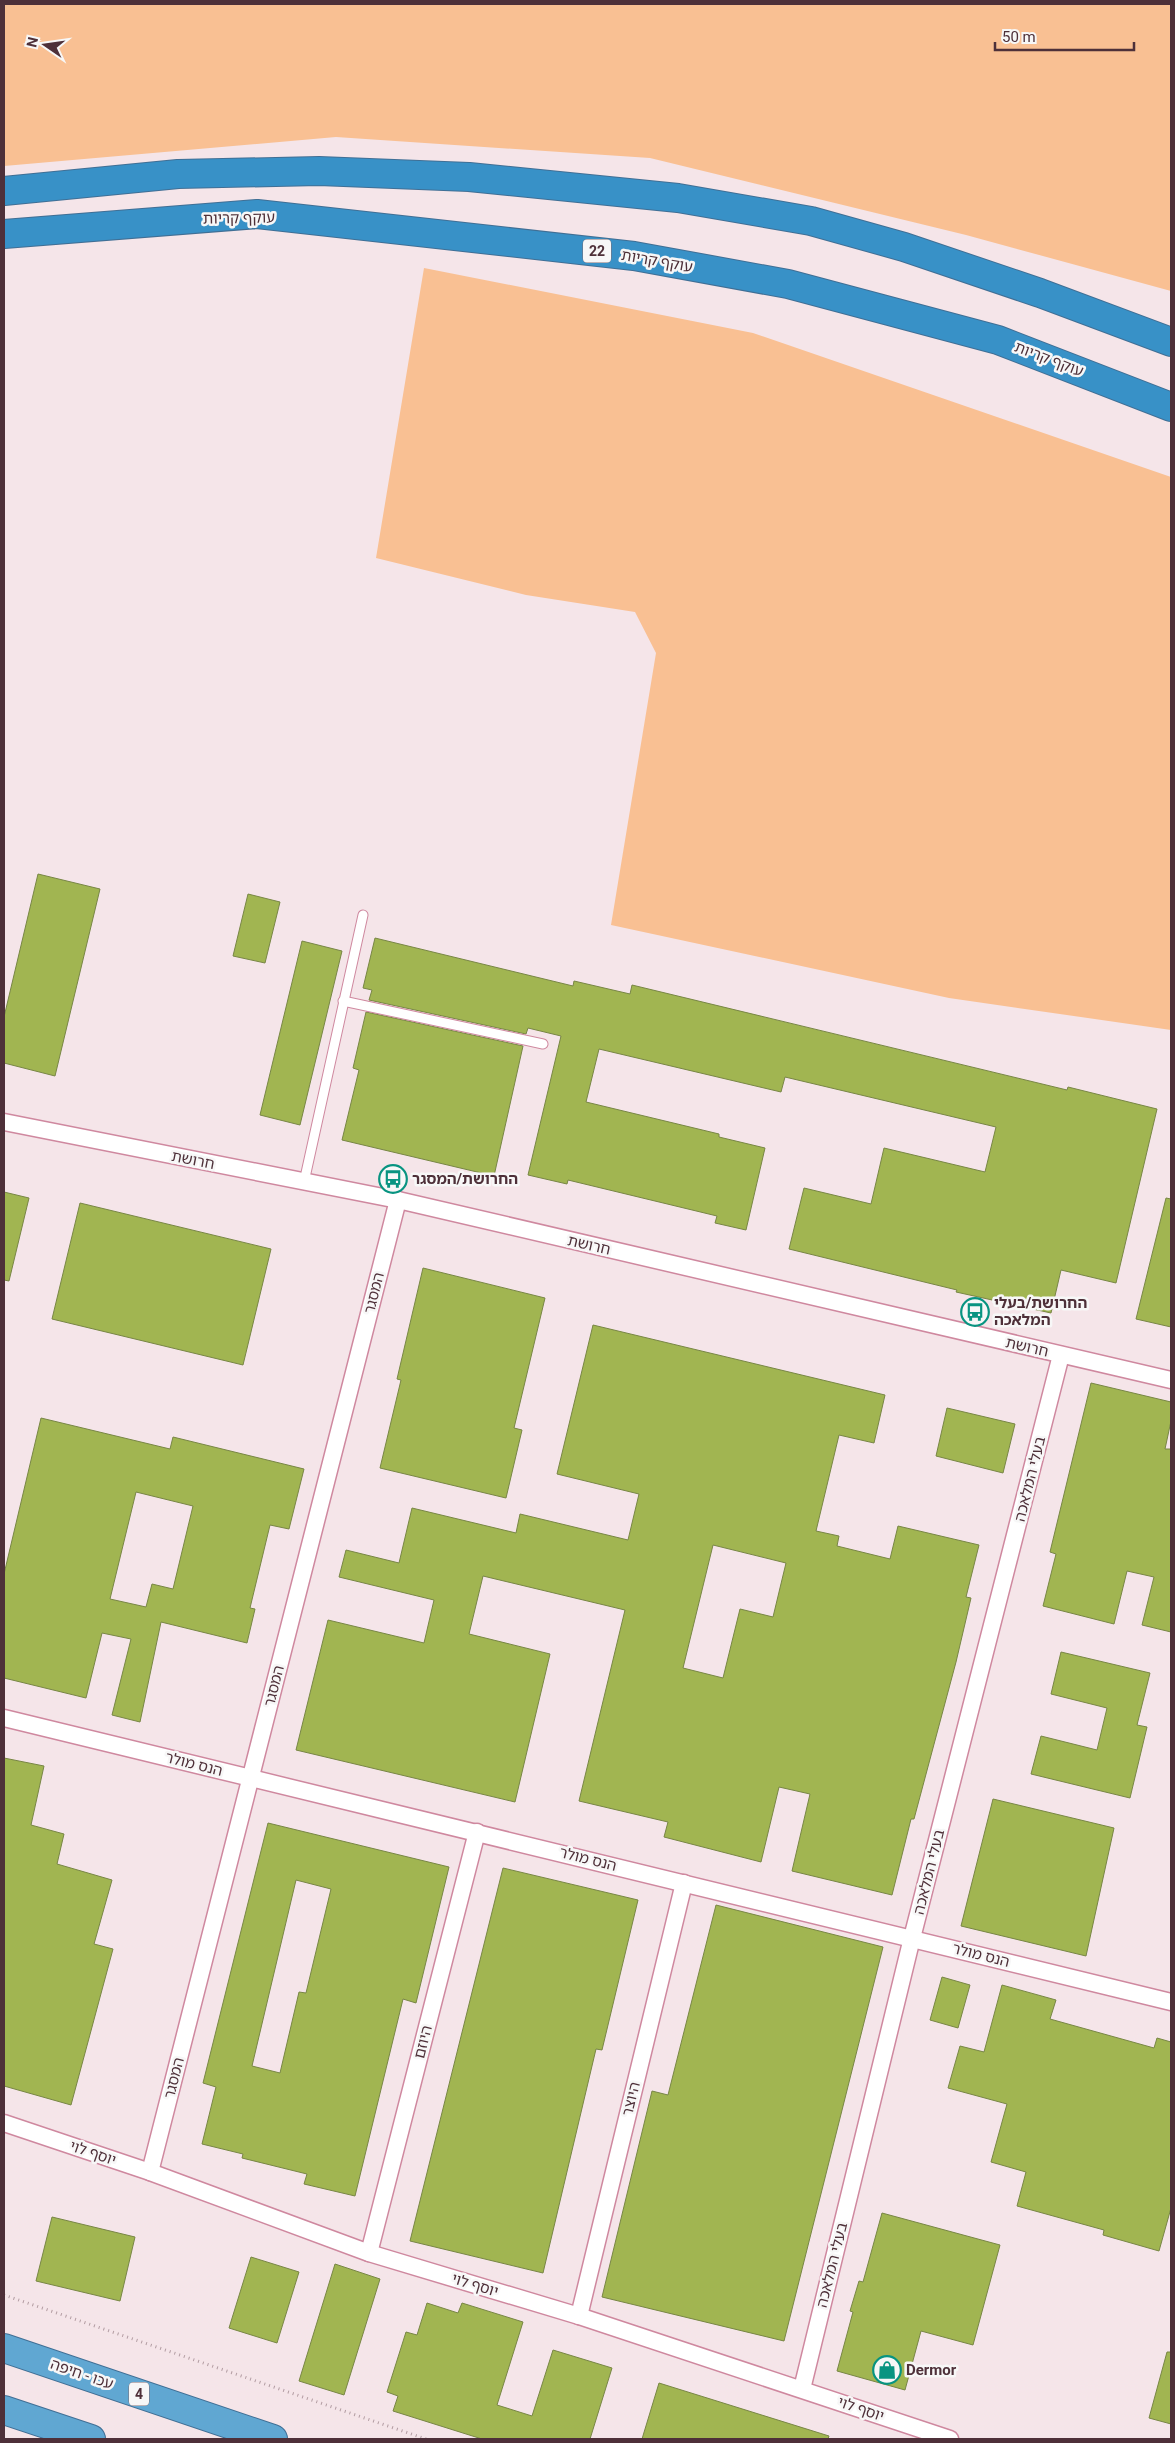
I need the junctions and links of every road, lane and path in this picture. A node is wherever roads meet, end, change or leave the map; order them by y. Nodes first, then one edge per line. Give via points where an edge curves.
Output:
1 (4, 191) edge
2 (4, 234) edge
3 (1171, 342) edge
4 (1164, 405) edge
5 (362, 915) dead end
6 (343, 1001) junction
7 (542, 1044) dead end
8 (4, 1122) edge
9 (304, 1182) junction
10 (398, 1200) junction
11 (1061, 1356) junction
12 (1171, 1380) edge
13 (4, 1718) edge
14 (250, 1777) junction
15 (477, 1832) junction
16 (684, 1883) junction
17 (912, 1938) junction
18 (1171, 2002) edge
19 (4, 2122) edge
20 (150, 2172) junction
21 (369, 2253) junction
22 (4, 2294) edge
23 (579, 2316) junction
24 (4, 2348) edge
25 (802, 2389) junction
26 (4, 2410) edge
27 (90, 2439) edge
28 (273, 2439) edge
29 (426, 2439) edge
30 (950, 2439) edge

1 - 3 highway via 178,174 319,171 469,177 678,198 811,221 904,247
2 - 4 highway, עוקף קריות / 22 via 257,214 634,256 788,284 998,340
5 - 6 lane
6 - 7 lane
6 - 9 lane
8 - 9 street, חרושת
9 - 10 street, חרושת
10 - 11 street, חרושת
10 - 14 street, המסגר
11 - 12 street, חרושת
11 - 17 street, בעלי המלאכה
13 - 14 street, הנס מולר
14 - 15 street, הנס מולר
14 - 20 street, המסגר
15 - 16 street, הנס מולר
15 - 21 street, היוזם
16 - 17 street, הנס מולר
16 - 23 street, היוצר
17 - 18 street, הנס מולר
17 - 25 street, בעלי המלאכה
19 - 20 street, יוסף לוי
20 - 21 street, יוסף לוי
21 - 23 street, יוסף לוי
22 - 29 path
23 - 25 street, יוסף לוי
24 - 28 highway, עכו - חיפה / 4
25 - 30 street, יוסף לוי
26 - 27 highway

